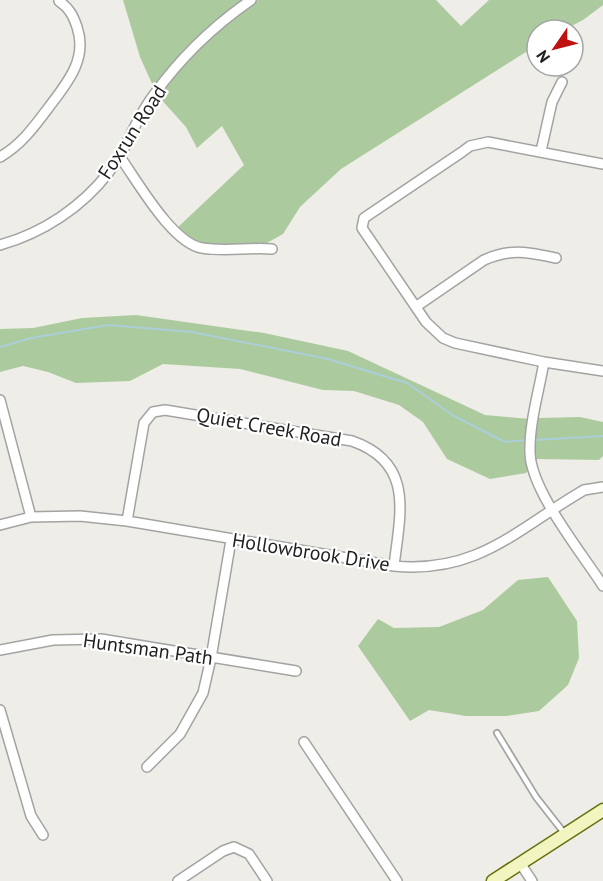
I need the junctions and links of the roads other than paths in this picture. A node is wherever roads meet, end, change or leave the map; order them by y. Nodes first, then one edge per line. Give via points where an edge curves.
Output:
1 (251, 0) edge
2 (59, 1) edge
3 (562, 82) dead end
4 (541, 151) junction
5 (0, 157) edge
6 (120, 157) junction
7 (603, 164) edge
8 (0, 245) edge
9 (272, 249) dead end
10 (556, 258) dead end
11 (417, 306) junction
12 (544, 362) junction
13 (603, 371) edge
14 (0, 400) edge
15 (603, 487) edge
16 (552, 508) junction
17 (31, 517) junction
18 (127, 522) junction
19 (0, 525) edge
20 (231, 540) junction
21 (394, 566) junction
22 (603, 586) edge
23 (0, 650) edge
24 (212, 657) junction
25 (296, 671) dead end
26 (0, 710) edge
27 (497, 734) dead end
28 (304, 742) dead end
29 (147, 766) dead end
30 (603, 810) edge
31 (565, 834) junction
32 (43, 835) dead end
33 (520, 863) junction
34 (178, 881) edge
35 (267, 881) edge
36 (397, 881) edge
37 (493, 881) edge
38 (532, 881) edge

1 - 6 street, Foxrun Road via 219,23 170,73 151,98
2 - 5 street via 68,7 79,33 75,69 27,136
3 - 4 street via 552,102
4 - 7 street
4 - 11 street via 488,142 470,147 364,218 362,228
6 - 8 street, Foxrun Road via 103,180 68,213 38,231
6 - 9 street via 183,239 201,248
10 - 11 street via 518,251 496,255
11 - 12 street via 426,322 447,340
12 - 13 street
12 - 16 street via 530,455 537,482
14 - 17 street
15 - 16 street, Hollowbrook Drive via 584,490
16 - 21 street, Hollowbrook Drive via 491,549 464,560 419,568
16 - 22 street
17 - 18 street, Hollowbrook Drive via 80,516
17 - 19 street, Hollowbrook Drive
18 - 20 street, Hollowbrook Drive
18 - 21 street, Quiet Creek Road via 144,423 153,412 165,410 352,441 377,454 392,471 400,492
20 - 21 street, Hollowbrook Drive
20 - 24 street
23 - 24 street, Huntsman Path via 53,640 89,639
24 - 25 street, Huntsman Path
24 - 29 street via 195,710 180,734
26 - 32 street via 31,816
27 - 31 lane via 536,797
28 - 36 street
30 - 31 street
31 - 33 street
33 - 37 street
33 - 38 street
34 - 35 street via 234,847 249,854

